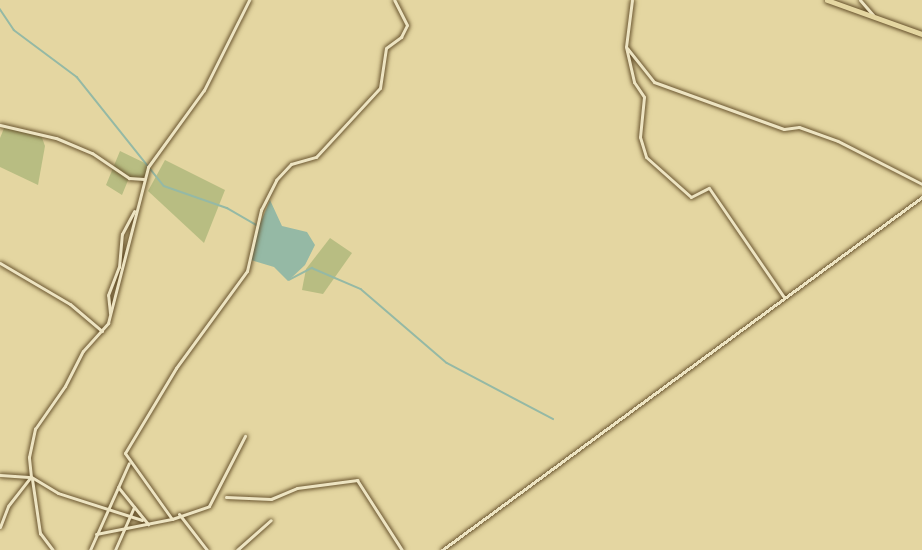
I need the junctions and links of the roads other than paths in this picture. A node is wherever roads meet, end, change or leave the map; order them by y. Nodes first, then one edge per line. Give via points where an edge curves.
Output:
1 (249, 0) edge
2 (394, 0) edge
3 (632, 0) edge
4 (827, 0) edge
5 (860, 0) edge
6 (874, 17) junction
7 (922, 33) edge
8 (626, 47) junction
9 (0, 125) edge
10 (144, 179) junction
11 (922, 184) edge
12 (922, 197) edge
13 (135, 209) junction
14 (0, 263) edge
15 (784, 297) junction
16 (110, 315) junction
17 (102, 331) junction
18 (245, 436) dead end
19 (129, 463) junction
20 (0, 475) edge
21 (31, 477) junction
22 (118, 487) junction
23 (226, 497) dead end
24 (134, 507) junction
25 (108, 508) junction
26 (180, 515) junction
27 (129, 518) junction
28 (172, 519) junction
29 (142, 520) dead end
30 (271, 520) dead end
31 (148, 524) junction
32 (0, 527) edge
33 (125, 528) junction
34 (96, 534) junction
35 (53, 550) edge
36 (90, 550) edge
37 (115, 550) edge
38 (207, 550) edge
39 (237, 550) edge
40 (402, 550) edge
41 (442, 550) edge

1 - 10 street via 204,90 160,148
2 - 19 street via 406,25 401,37 386,48 380,88 316,157 291,164 276,180 261,210 247,271 171,375 125,453
3 - 8 street
4 - 6 highway
5 - 6 street
6 - 7 highway
8 - 11 street via 654,82 784,129 797,126 838,141
8 - 15 street via 634,82 644,97 640,140 647,158 691,198 709,188
9 - 10 street via 56,138 92,153 129,178
10 - 13 street
12 - 15 street
13 - 16 street
13 - 16 street via 122,234 119,267 108,295
14 - 17 street via 70,304
15 - 41 street
16 - 17 street
17 - 21 street via 86,347 35,429 29,457
18 - 26 street via 215,502
19 - 22 street
19 - 28 street
20 - 21 street
21 - 25 street via 68,497
21 - 32 street via 11,502
21 - 35 street via 40,533
22 - 24 street
22 - 25 street
23 - 40 street via 271,499 297,488 357,480
24 - 27 street
24 - 31 street
25 - 27 street
25 - 34 street
26 - 28 street
26 - 38 street
27 - 29 street
27 - 33 street
28 - 31 street
30 - 39 street
31 - 33 street
33 - 34 street
33 - 37 street
34 - 36 street

